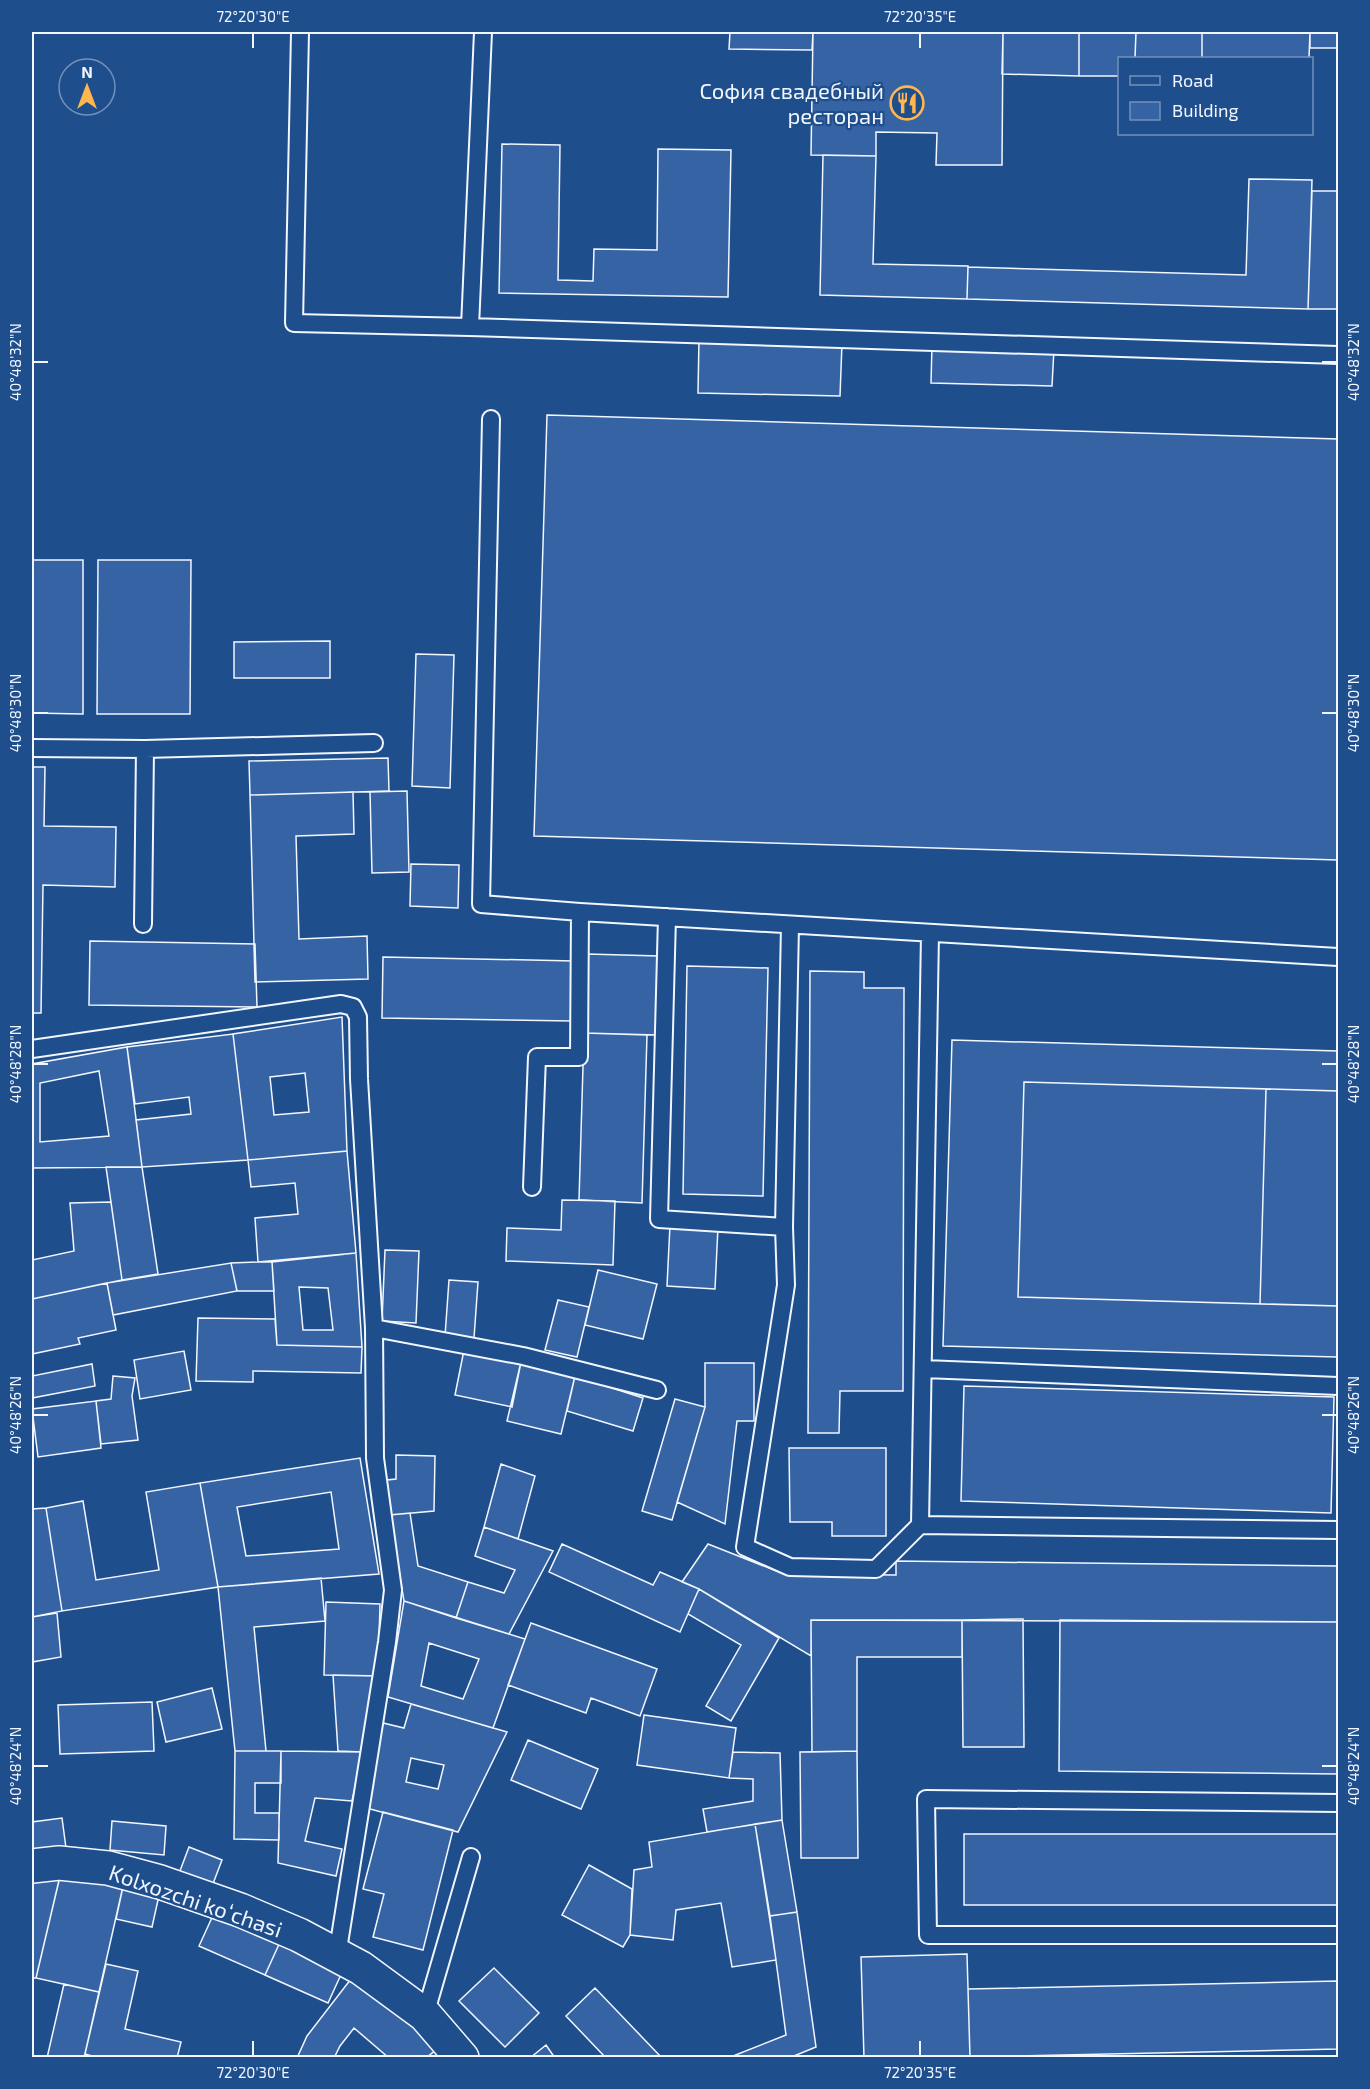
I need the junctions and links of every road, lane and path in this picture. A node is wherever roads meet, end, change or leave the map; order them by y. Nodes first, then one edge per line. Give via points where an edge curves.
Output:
1 (300, 32) edge
2 (483, 32) edge
3 (470, 327) junction
4 (1338, 355) edge
5 (491, 419) dead end
6 (374, 743) dead end
7 (32, 748) edge
8 (145, 749) junction
9 (580, 912) junction
10 (667, 917) junction
11 (143, 924) dead end
12 (790, 925) junction
13 (930, 933) junction
14 (1338, 957) edge
15 (32, 1049) edge
16 (532, 1187) dead end
17 (784, 1227) junction
18 (374, 1328) junction
19 (924, 1369) junction
20 (1338, 1386) edge
21 (657, 1390) dead end
22 (920, 1525) junction
23 (1338, 1530) edge
24 (1338, 1803) edge
25 (471, 1857) dead end
26 (32, 1866) edge
27 (1338, 1935) edge
28 (337, 1956) junction
29 (425, 2015) junction
30 (462, 2058) edge

1 - 3 lane via 294,323
2 - 3 lane
3 - 4 lane
5 - 9 lane via 481,904
6 - 8 lane
7 - 8 lane
8 - 11 lane
9 - 10 lane
9 - 16 lane via 579,1057 537,1057
10 - 12 lane
10 - 17 lane via 659,1219
12 - 13 lane
12 - 17 lane
13 - 14 lane
13 - 19 lane
15 - 18 lane via 341,1004 353,1007 358,1017
17 - 22 lane via 786,1285 745,1547 790,1567 876,1569
18 - 21 lane via 523,1356
18 - 28 lane via 375,1458 393,1590
19 - 20 lane
19 - 22 lane
22 - 23 lane
24 - 27 lane via 926,1799 928,1935
25 - 29 lane
26 - 28 street, Kolxozchi koʻchasi via 59,1863 108,1868 160,1882 240,1910
28 - 29 street, Kolxozchi koʻchasi via 361,1968
29 - 30 street, Kolxozchi koʻchasi

